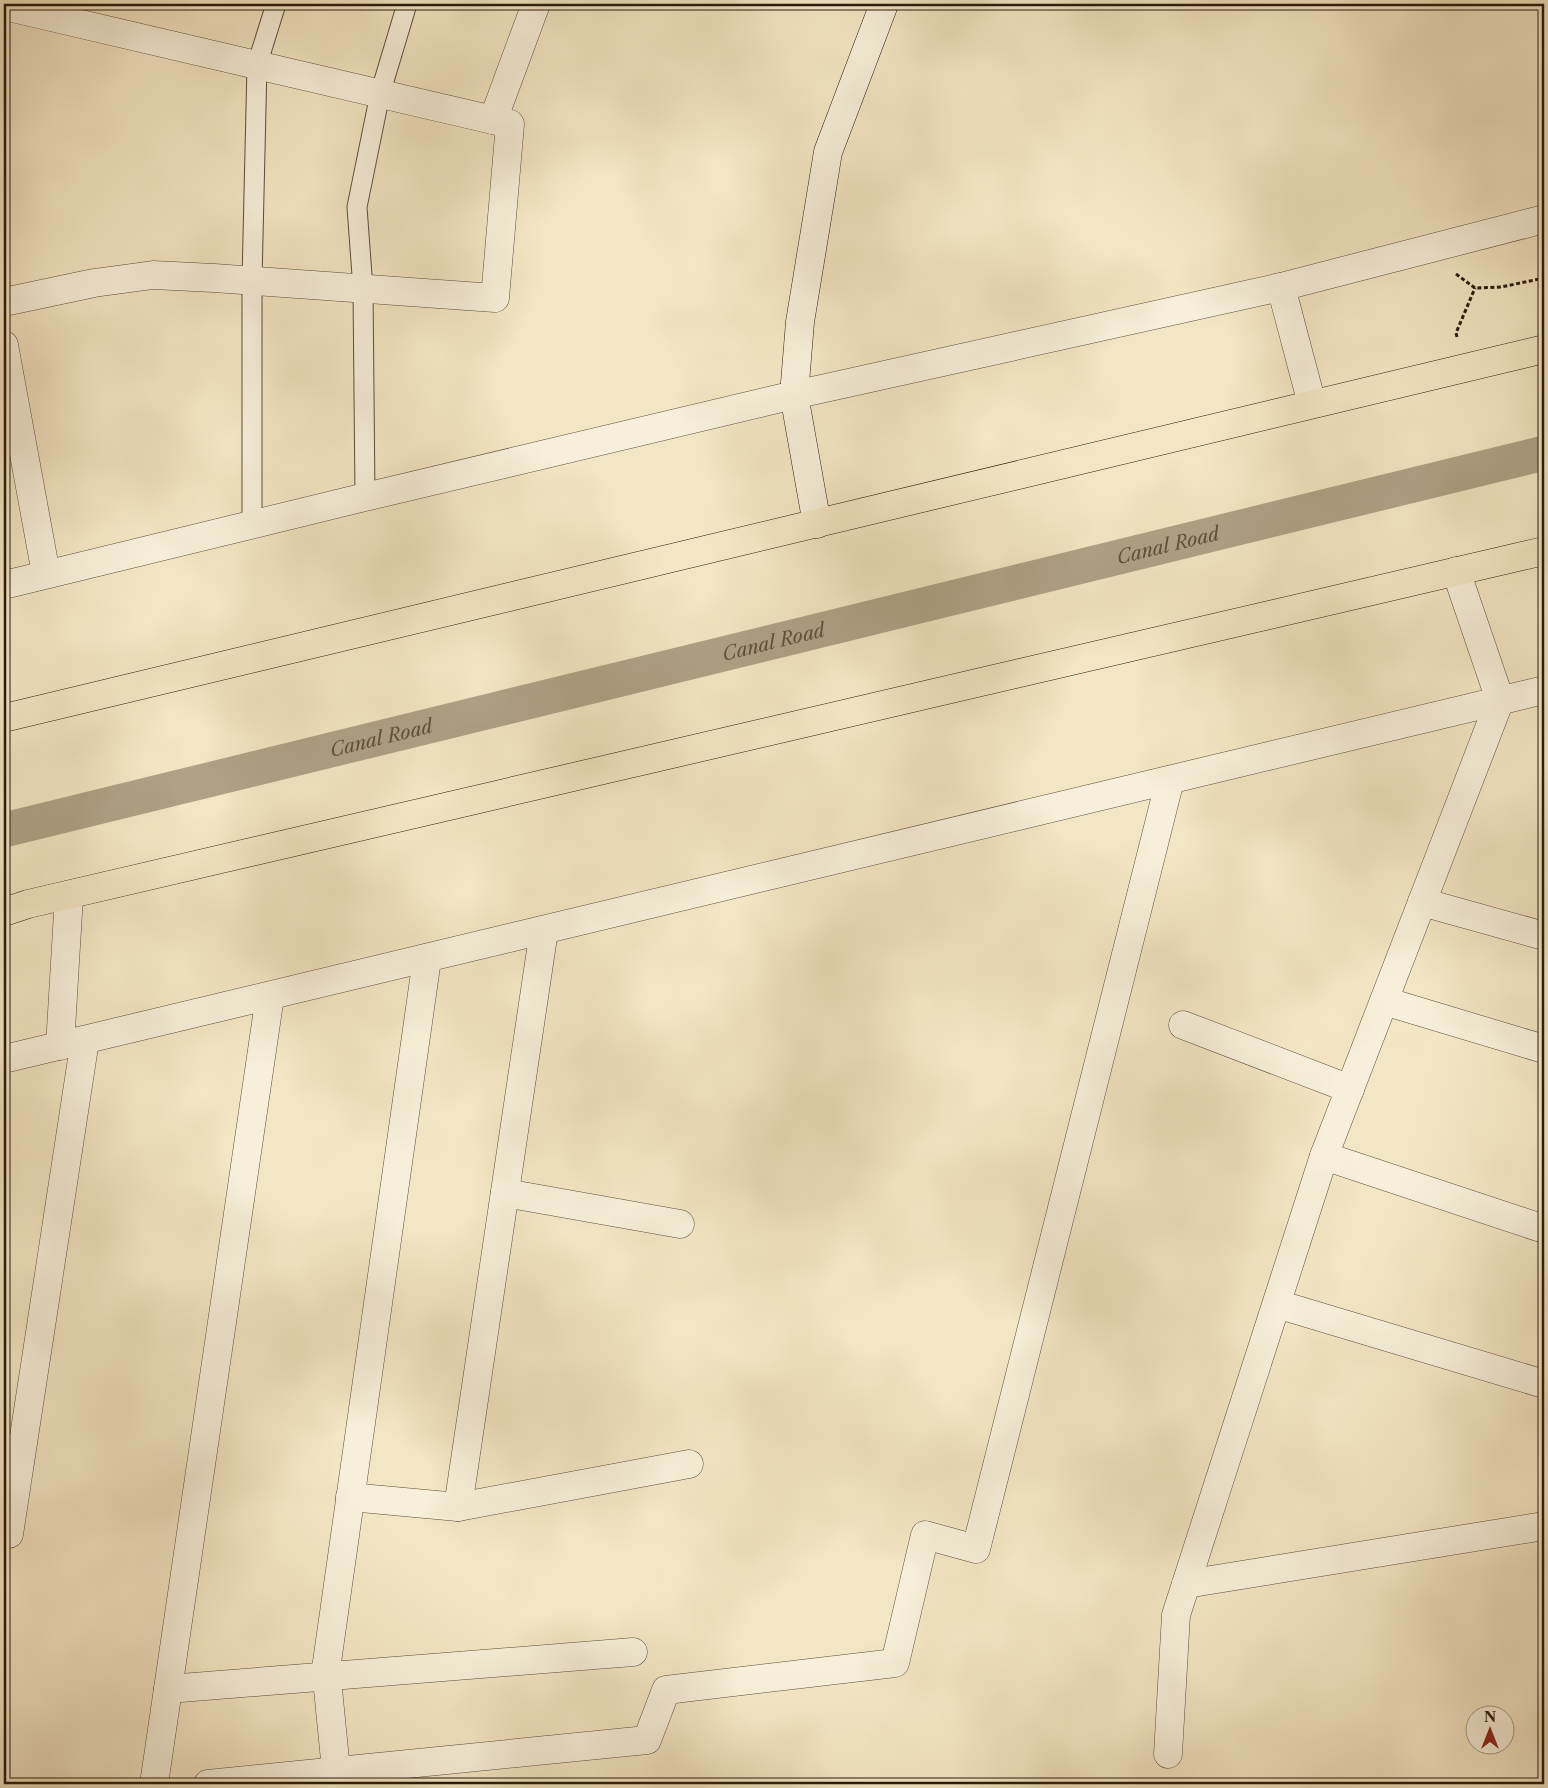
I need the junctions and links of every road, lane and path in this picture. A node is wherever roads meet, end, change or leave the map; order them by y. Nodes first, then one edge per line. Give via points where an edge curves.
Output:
1 (276, 4) edge
2 (407, 4) edge
3 (536, 4) edge
4 (878, 5) edge
5 (4, 6) edge
6 (257, 65) junction
7 (380, 94) junction
8 (494, 120) junction
9 (1544, 219) edge
10 (1451, 270) dead end
11 (1544, 278) edge
12 (252, 280) junction
13 (1281, 286) junction
14 (1475, 288) junction
15 (363, 289) junction
16 (4, 302) edge
17 (1456, 333) dead end
18 (4, 345) edge
19 (1544, 349) edge
20 (794, 395) junction
21 (1312, 404) junction
22 (365, 496) junction
23 (252, 524) junction
24 (817, 524) junction
25 (1544, 551) edge
26 (1456, 571) junction
27 (46, 574) junction
28 (4, 585) edge
29 (1544, 690) edge
30 (1500, 700) junction
31 (4, 718) edge
32 (1170, 780) junction
33 (69, 896) junction
34 (1422, 902) junction
35 (4, 912) edge
36 (544, 930) junction
37 (1544, 936) edge
38 (427, 958) junction
39 (270, 996) junction
40 (1384, 1000) junction
41 (1183, 1025) dead end
42 (72, 1043) junction
43 (1544, 1049) edge
44 (4, 1059) edge
45 (1350, 1089) junction
46 (1324, 1156) junction
47 (505, 1193) junction
48 (680, 1224) dead end
49 (1544, 1229) edge
50 (1277, 1304) junction
51 (1544, 1384) edge
52 (689, 1464) dead end
53 (350, 1497) junction
54 (458, 1507) junction
55 (1544, 1526) edge
56 (9, 1534) dead end
57 (1186, 1584) junction
58 (633, 1652) dead end
59 (326, 1676) junction
60 (168, 1689) junction
61 (1168, 1754) dead end
62 (336, 1770) junction
63 (154, 1784) edge
64 (208, 1784) edge

1 - 6 lane
2 - 7 lane
3 - 8 street
4 - 20 street via 828,152 800,322
5 - 6 street
6 - 7 street
6 - 12 lane
7 - 8 street
7 - 15 lane via 357,207
8 - 15 street via 510,124 495,298
9 - 13 street
10 - 14 path
11 - 14 path
12 - 15 street
12 - 16 street via 153,276 94,283
12 - 23 lane
13 - 20 street
13 - 21 street
14 - 17 path
15 - 22 lane
18 - 27 street
19 - 21 highway
20 - 22 street
20 - 24 street
21 - 24 highway
22 - 23 street
23 - 27 street
24 - 31 highway
25 - 26 highway
26 - 30 street
26 - 33 highway
27 - 28 street
29 - 30 street
30 - 32 street
30 - 34 street
32 - 36 street
32 - 62 street via 976,1549 925,1536 895,1663 666,1690 647,1740
33 - 35 highway
33 - 42 street
34 - 37 street
34 - 40 street
36 - 38 street
36 - 47 street
38 - 39 street
38 - 53 street
39 - 42 street
39 - 60 street
40 - 43 street
40 - 45 street
41 - 45 street
42 - 44 street
42 - 56 street
45 - 46 street
46 - 49 street
46 - 50 street
47 - 48 street
47 - 54 street
50 - 51 street
50 - 57 street
52 - 54 street
53 - 54 street
53 - 59 street
55 - 57 street
57 - 61 street via 1176,1615
58 - 59 street
59 - 60 street
59 - 62 street
60 - 63 street
62 - 64 street

